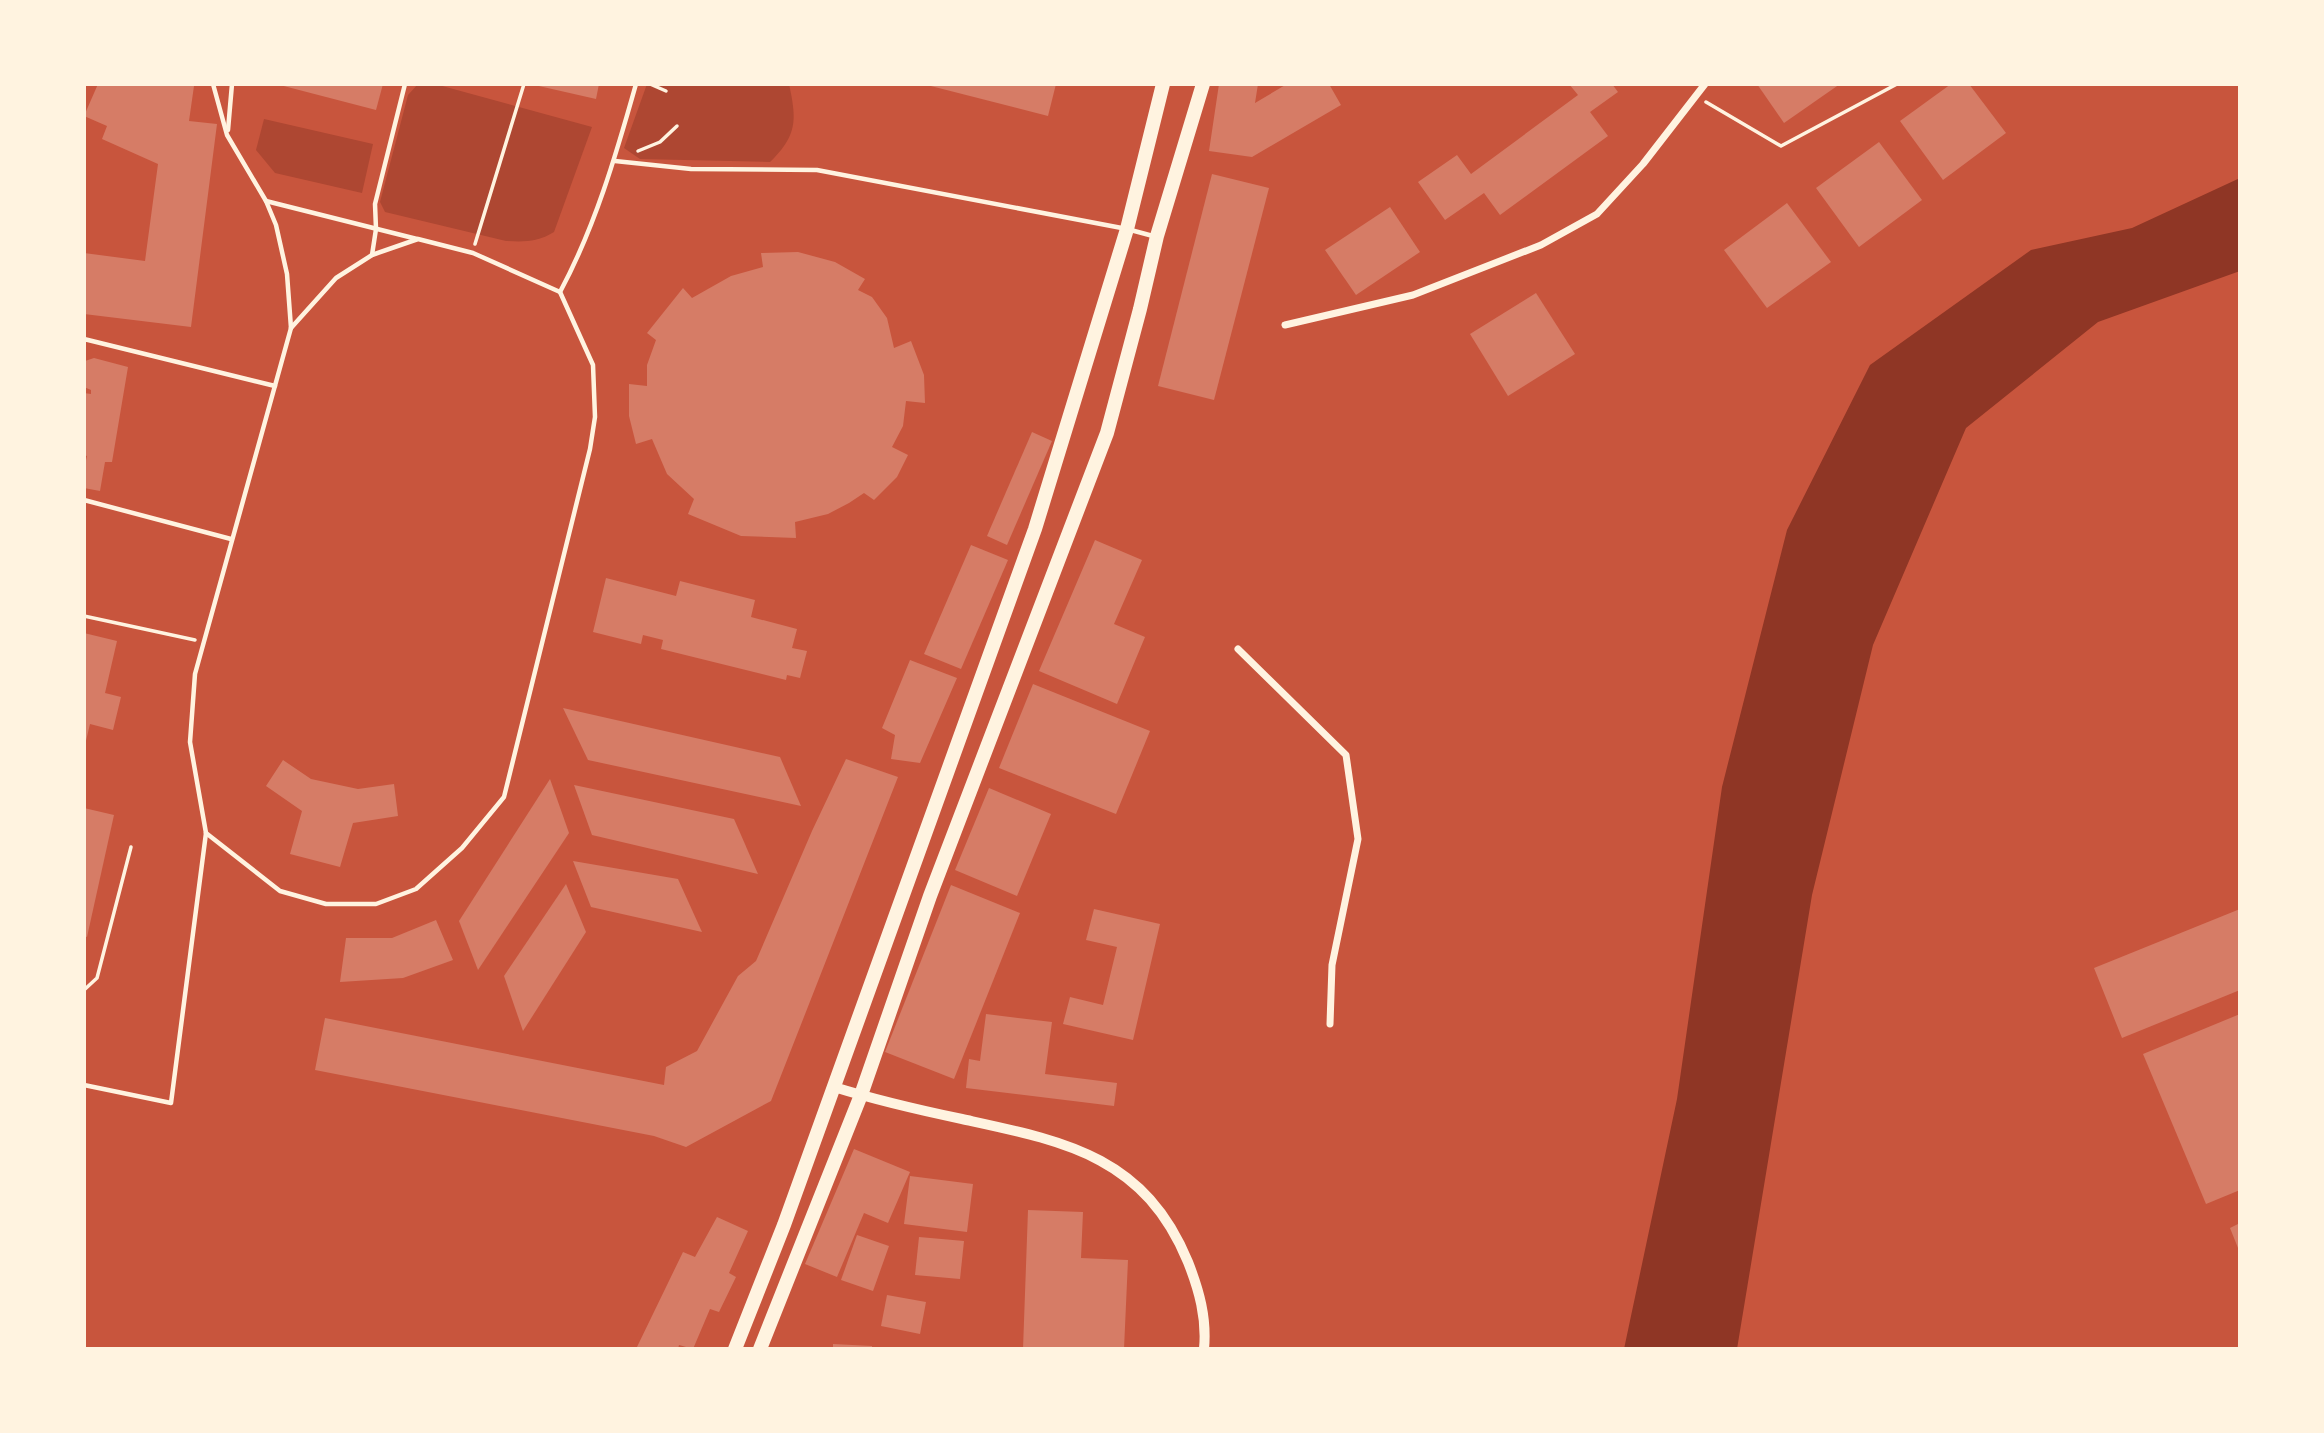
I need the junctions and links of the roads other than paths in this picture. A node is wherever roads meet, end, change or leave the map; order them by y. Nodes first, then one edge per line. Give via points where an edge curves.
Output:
1 (212, 84) edge
2 (232, 84) edge
3 (405, 84) edge
4 (636, 84) edge
5 (1163, 84) edge
6 (1203, 84) edge
7 (1705, 84) edge
8 (227, 135) junction
9 (615, 161) junction
10 (266, 201) junction
11 (376, 229) junction
12 (1126, 229) junction
13 (1157, 236) junction
14 (418, 239) junction
15 (372, 255) junction
16 (560, 292) junction
17 (1285, 325) dead end
18 (291, 328) junction
19 (84, 339) edge
20 (275, 386) junction
21 (84, 500) edge
22 (231, 539) junction
23 (1238, 649) dead end
24 (206, 833) junction
25 (1330, 1024) dead end
26 (84, 1085) edge
27 (834, 1087) junction
28 (860, 1095) junction
29 (735, 1349) edge
30 (760, 1349) edge
31 (1204, 1349) edge

1 - 8 lane
2 - 8 lane
3 - 11 lane via 375,204
4 - 9 lane
5 - 12 highway
6 - 13 highway
7 - 17 street via 1597,214 1541,245 1413,295
8 - 10 lane
9 - 12 lane via 691,169 817,170
9 - 16 lane
10 - 11 lane
10 - 18 lane via 287,274
11 - 14 lane
11 - 15 lane
12 - 13 lane
12 - 27 highway via 1035,529
13 - 28 highway via 1107,433 930,895
14 - 15 lane
14 - 16 lane via 473,253
15 - 18 lane via 336,278
16 - 24 lane via 593,365 595,417 504,797 462,848 416,889 376,904 326,904 280,891
18 - 20 lane
19 - 20 lane
20 - 22 lane
21 - 22 lane
22 - 24 lane via 195,674 190,742
23 - 25 street via 1346,755 1358,839 1332,965
24 - 26 lane via 171,1103
27 - 28 street
27 - 29 highway
28 - 30 highway
28 - 31 street via 1047,1138 1083,1150 1114,1168 1167,1220 1184,1252 1199,1290 1206,1331

